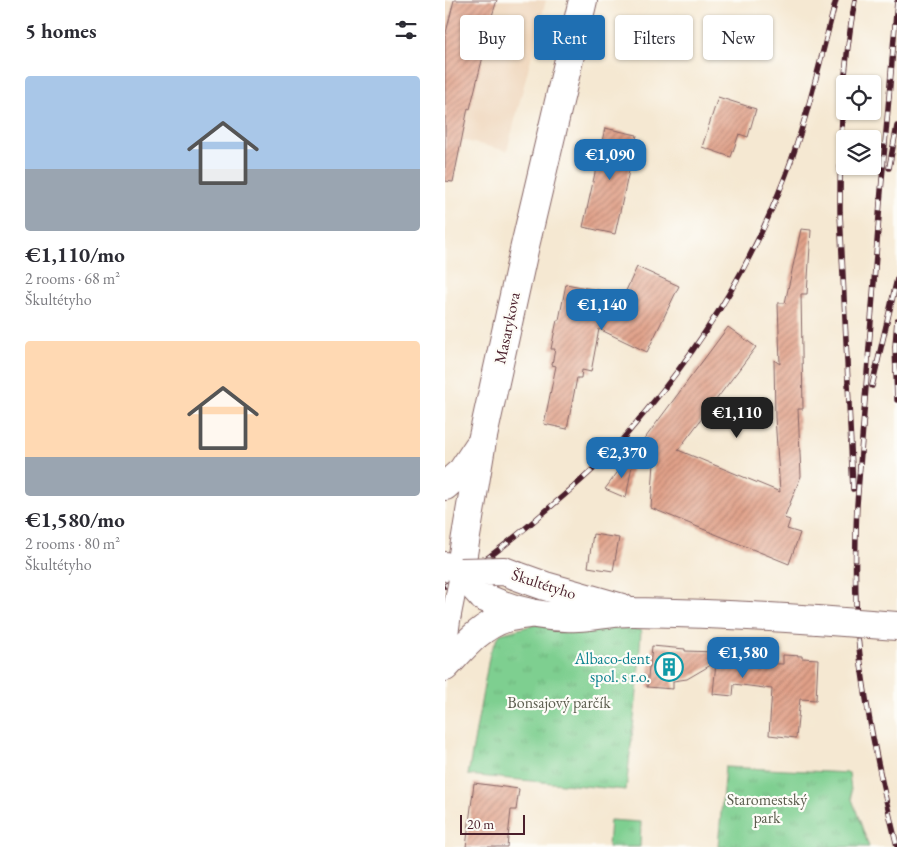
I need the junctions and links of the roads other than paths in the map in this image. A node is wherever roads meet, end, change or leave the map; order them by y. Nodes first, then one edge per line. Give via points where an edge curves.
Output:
1 (583, 0) edge
2 (482, 441) junction
3 (445, 486) edge
4 (453, 569) edge
5 (633, 612) junction
6 (529, 614) junction
7 (897, 626) edge
8 (445, 660) edge
9 (445, 667) edge

1 - 2 street, Masarykova
2 - 3 street via 462,471
2 - 4 street, Masarykova via 473,494
4 - 5 street, Škultétyho, bridge via 504,571
4 - 6 street, Škultétyho, bridge via 483,597
4 - 8 street, Masarykova, bridge
5 - 6 street, Škultétyho via 557,618
5 - 7 street, Škultétyho, bridge
6 - 9 street via 506,618 489,626

